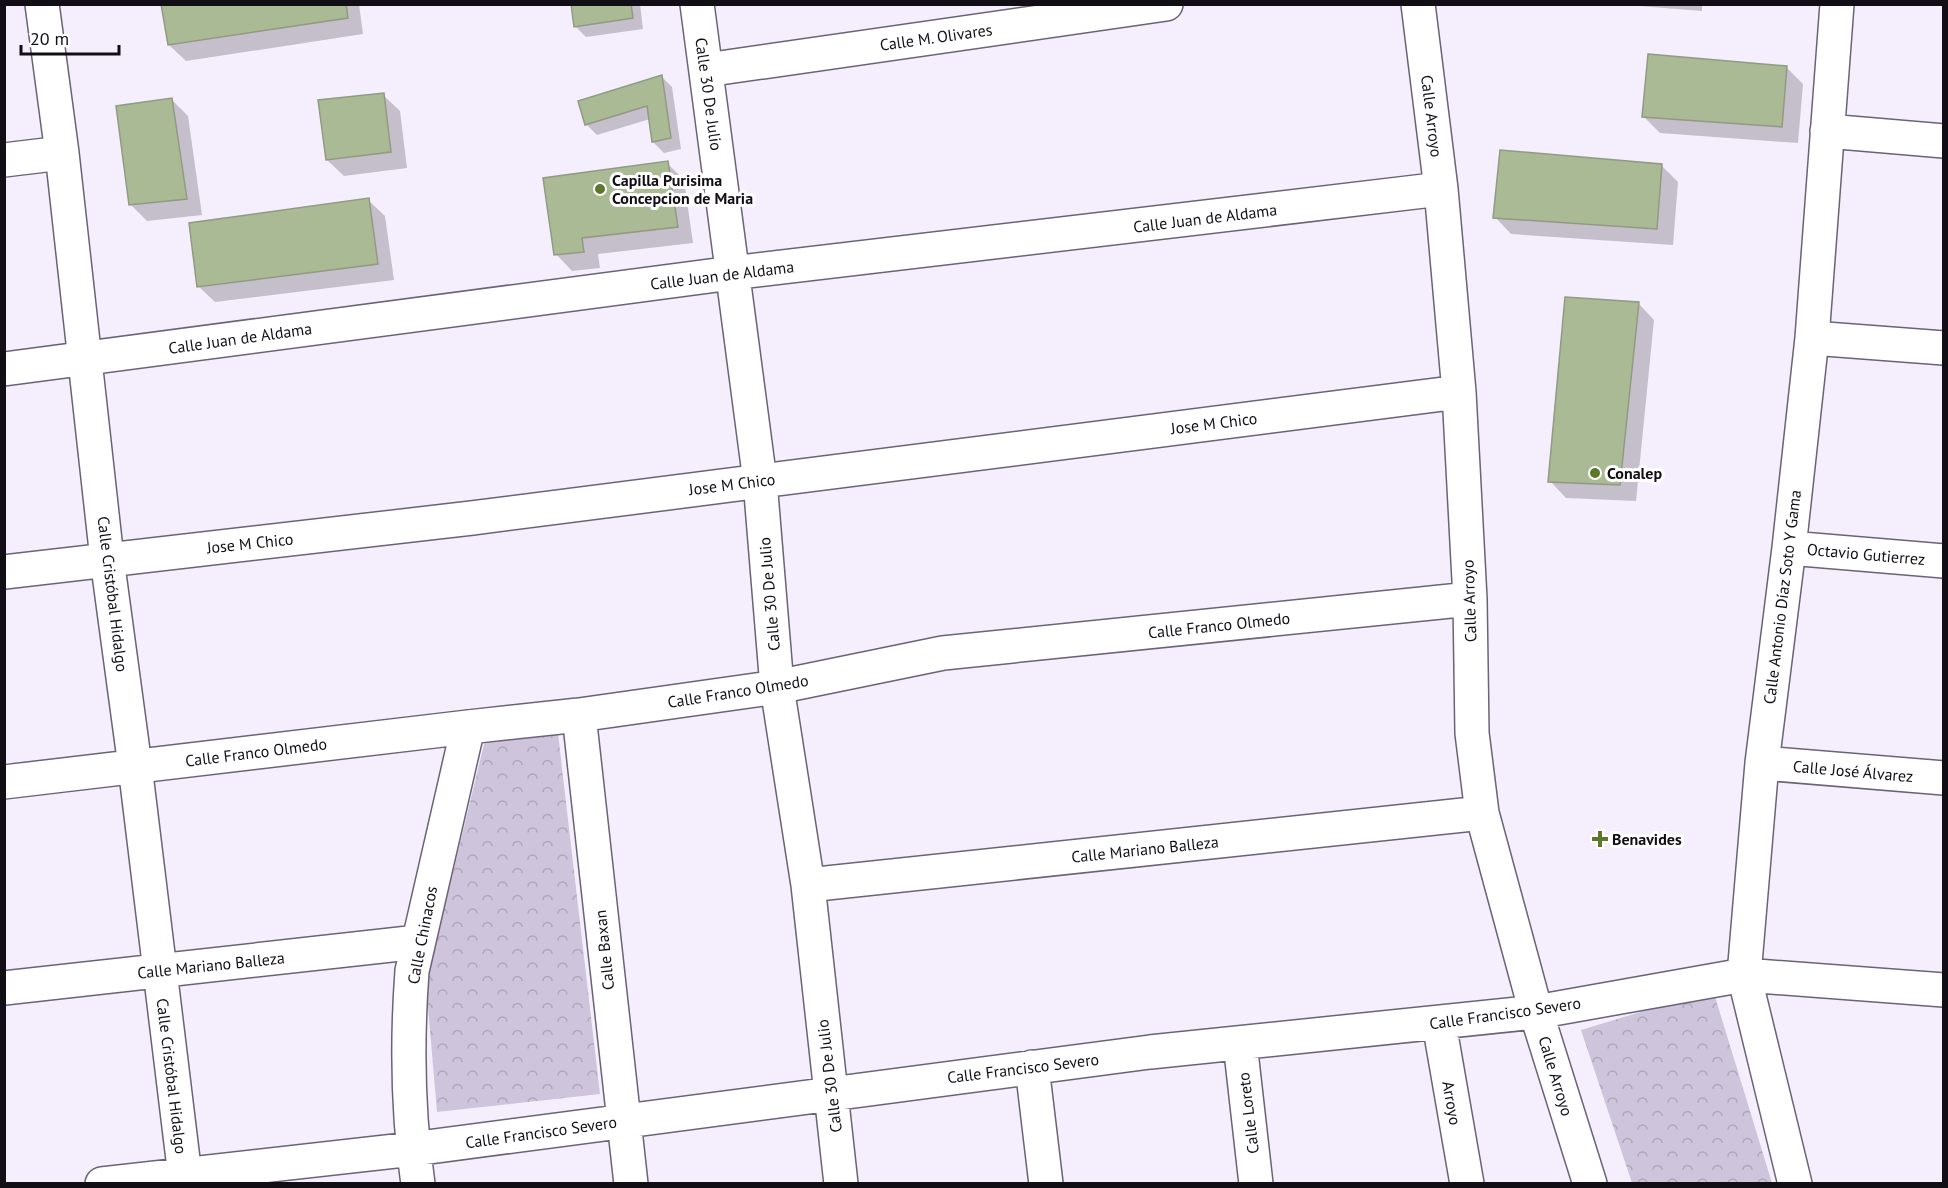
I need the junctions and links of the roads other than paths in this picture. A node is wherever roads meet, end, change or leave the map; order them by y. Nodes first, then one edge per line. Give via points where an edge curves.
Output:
1 (42, 4) edge
2 (697, 4) edge
3 (1166, 4) edge
4 (1418, 4) edge
5 (1837, 4) edge
6 (706, 70) junction
7 (1827, 132) junction
8 (1944, 141) edge
9 (62, 153) junction
10 (4, 160) edge
11 (1441, 189) junction
12 (732, 273) junction
13 (1812, 338) junction
14 (1944, 348) edge
15 (85, 359) junction
16 (4, 369) edge
17 (1459, 392) junction
18 (760, 481) junction
19 (1789, 548) junction
20 (107, 559) junction
21 (1944, 561) edge
22 (4, 572) edge
23 (1470, 599) junction
24 (777, 687) junction
25 (579, 716) junction
26 (468, 727) junction
27 (1762, 763) junction
28 (135, 766) junction
29 (1944, 778) edge
30 (4, 782) edge
31 (1482, 813) junction
32 (808, 885) junction
33 (418, 942) junction
34 (159, 970) junction
35 (1744, 975) junction
36 (4, 988) edge
37 (1944, 990) edge
38 (1536, 1012) junction
39 (1439, 1023) junction
40 (1240, 1042) junction
41 (1032, 1067) junction
42 (830, 1094) junction
43 (623, 1121) junction
44 (413, 1149) junction
45 (185, 1178) edge
46 (1795, 1183) edge
47 (102, 1184) edge
48 (418, 1184) edge
49 (631, 1184) edge
50 (841, 1184) edge
51 (1046, 1184) edge
52 (1256, 1184) edge
53 (1467, 1184) edge
54 (1590, 1184) edge
55 (1802, 1184) edge

1 - 9 street, Calle Cristóbal Hidalgo
2 - 6 street, Calle 30 De Julio
3 - 6 street, Calle M. Olivares
4 - 11 street, Calle Arroyo
5 - 7 street, Calle Antonio Díaz Soto Y Gama
6 - 12 street, Calle 30 De Julio
7 - 8 street
7 - 13 street, Calle Antonio Díaz Soto Y Gama
9 - 10 street
9 - 15 street, Calle Cristóbal Hidalgo
11 - 12 street, Calle Juan de Aldama
11 - 17 street, Calle Arroyo
12 - 15 street, Calle Juan de Aldama
12 - 18 street, Calle 30 De Julio
13 - 14 street
13 - 19 street, Calle Antonio Díaz Soto Y Gama
15 - 16 street, Calle Juan de Aldama
15 - 20 street, Calle Cristóbal Hidalgo
17 - 18 street, Jose M Chico
17 - 23 street, Calle Arroyo
18 - 20 street, Jose M Chico
18 - 24 street, Calle 30 De Julio
19 - 21 street, Octavio Gutierrez
19 - 27 street, Calle Antonio Díaz Soto Y Gama
20 - 22 street, Jose M Chico
20 - 28 street, Calle Cristóbal Hidalgo
23 - 24 street, Calle Franco Olmedo via 943,653
23 - 31 street, Calle Arroyo via 1472,733
24 - 25 street, Calle Franco Olmedo
24 - 32 street, Calle 30 De Julio
25 - 26 street, Calle Franco Olmedo
25 - 43 street, Calle Baxan
26 - 28 street, Calle Franco Olmedo
26 - 33 street, Calle Chinacos
27 - 29 street, Calle José Álvarez
27 - 35 street, Calle Antonio Díaz Soto Y Gama
28 - 30 street, Calle Franco Olmedo
28 - 34 street, Calle Cristóbal Hidalgo
31 - 32 street, Calle Mariano Balleza
31 - 38 street, Calle Arroyo
32 - 42 street, Calle 30 De Julio
33 - 34 street, Calle Mariano Balleza
33 - 44 street, Calle Chinacos via 409,1012
34 - 36 street, Calle Mariano Balleza
34 - 45 street, Calle Cristóbal Hidalgo
35 - 37 street, Calle Francisco Severo
35 - 38 street, Calle Francisco Severo
35 - 46 street, Calle Antonio Díaz Soto Y Gama
38 - 39 street, Calle Francisco Severo
38 - 54 street, Calle Arroyo
39 - 40 street, Calle Francisco Severo
39 - 53 street, Arroyo
40 - 41 street, Calle Francisco Severo
40 - 52 street, Calle Loreto
41 - 42 street, Calle Francisco Severo
41 - 51 street
42 - 43 street, Calle Francisco Severo
42 - 50 street, Calle 30 De Julio
43 - 44 street, Calle Francisco Severo
43 - 49 street, Calle Baxan
44 - 45 street, Calle Francisco Severo
44 - 48 street, Calle Chinacos
45 - 47 street, Calle Francisco Severo
46 - 55 street

